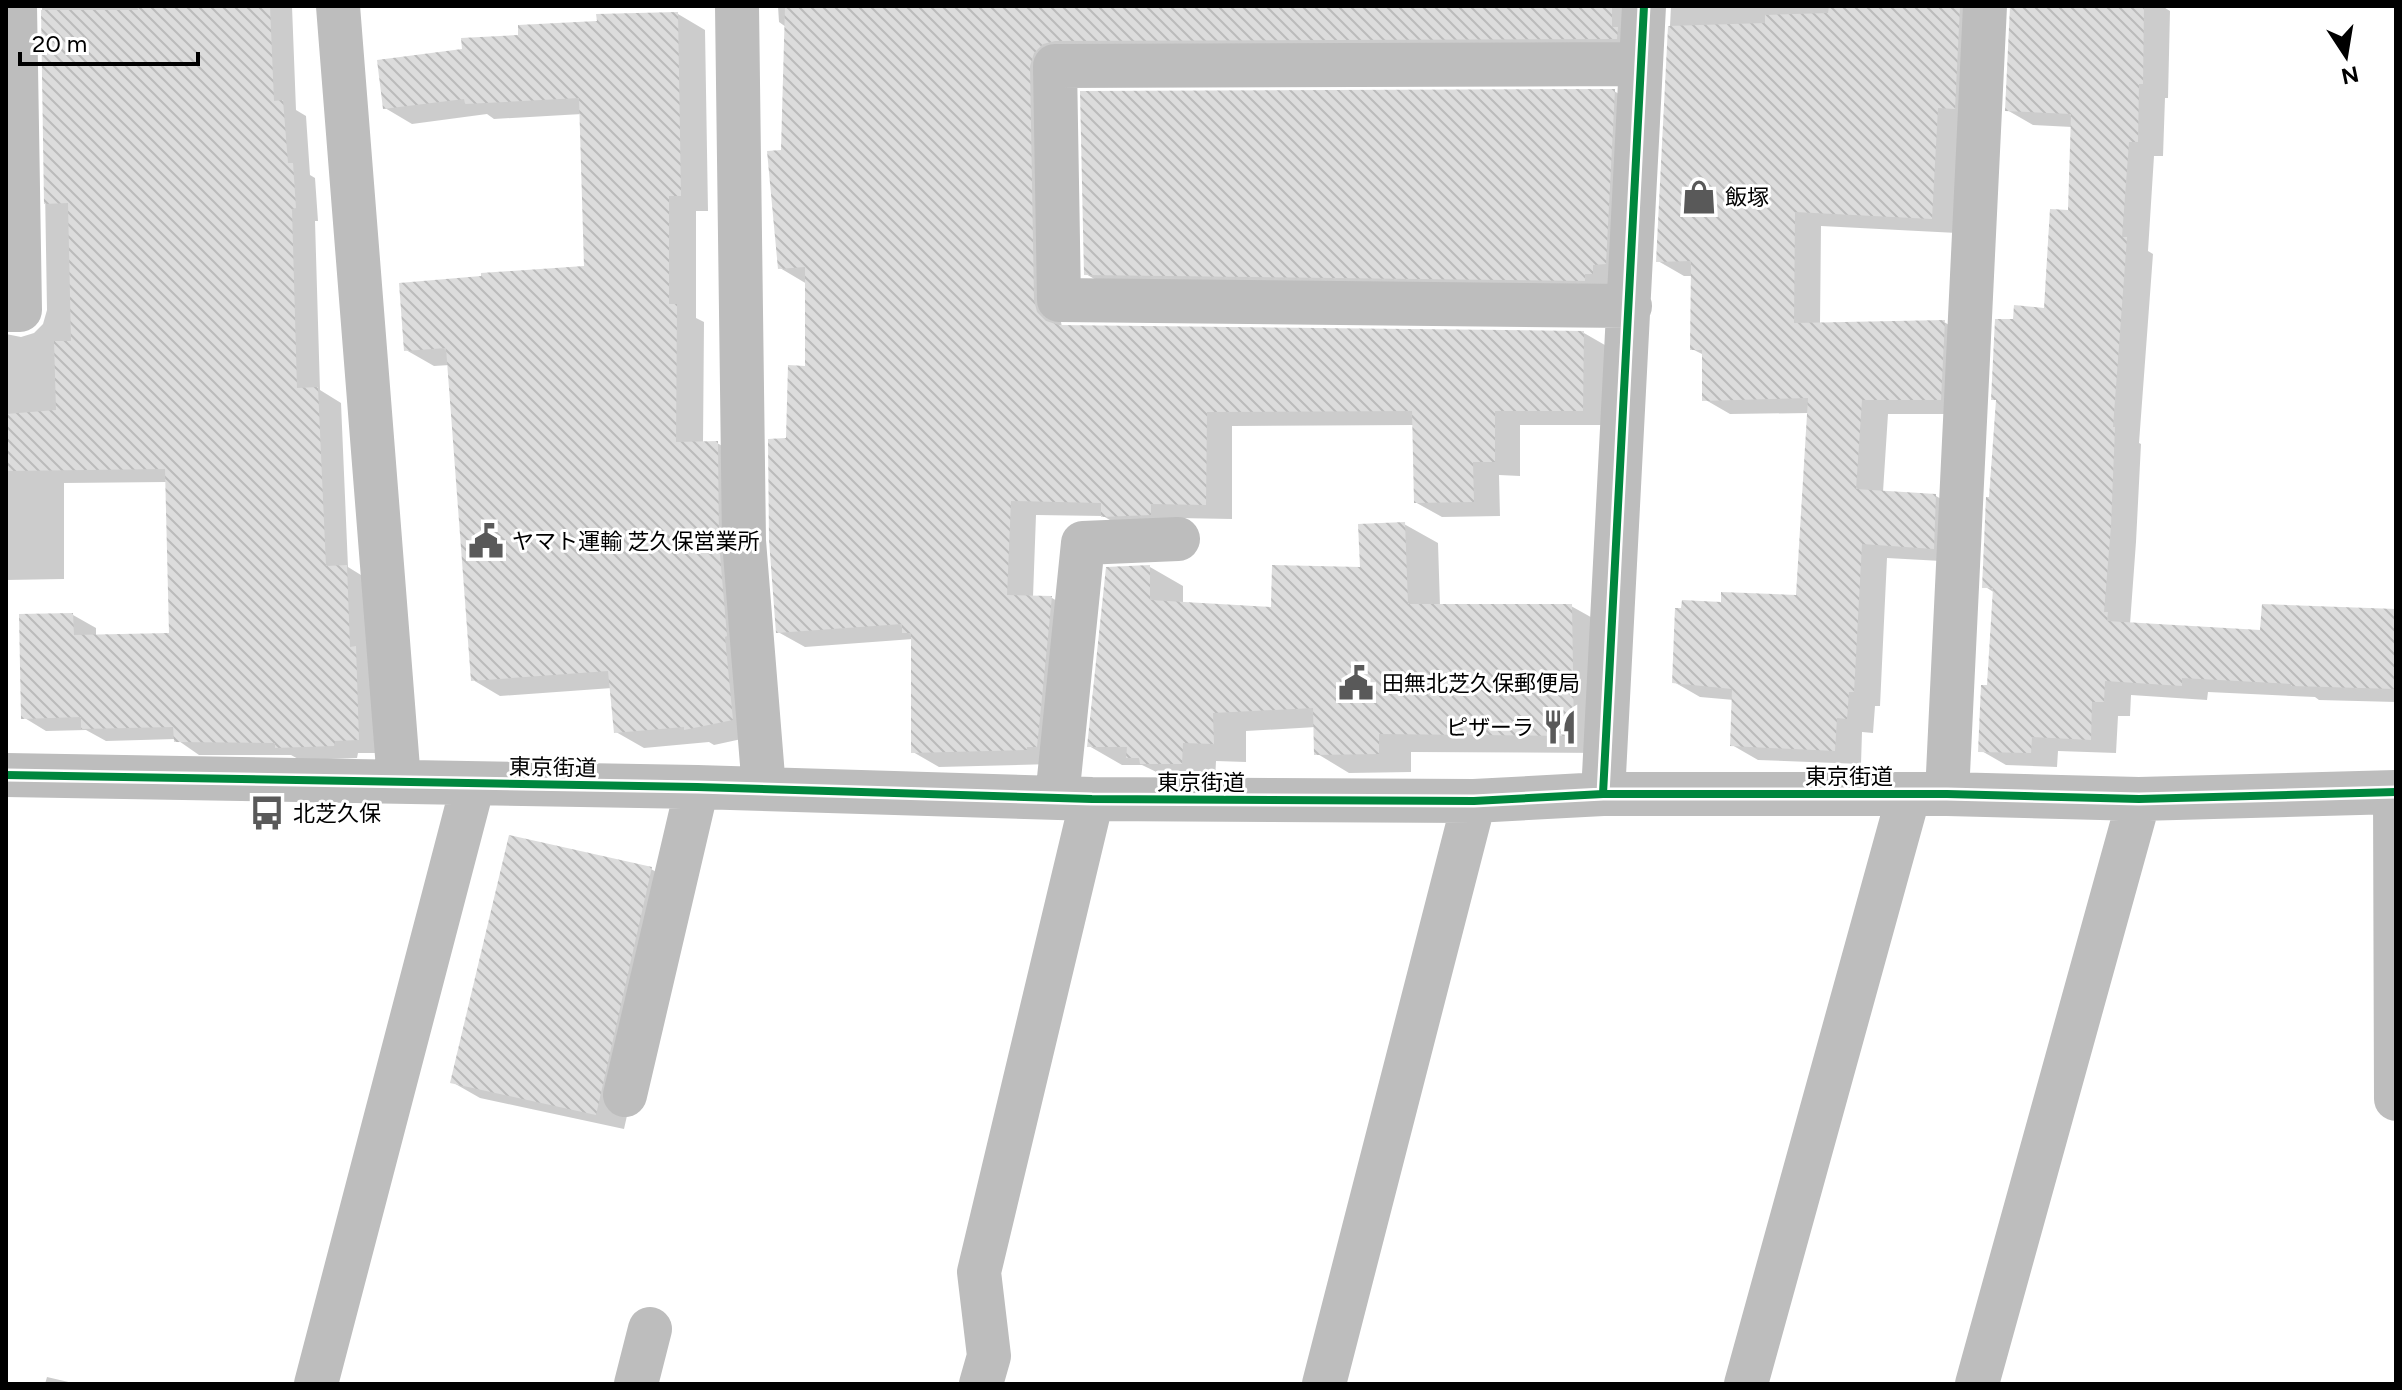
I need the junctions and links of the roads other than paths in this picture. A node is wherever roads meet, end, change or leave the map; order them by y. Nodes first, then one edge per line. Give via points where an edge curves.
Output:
1 (15, 6) edge
2 (338, 6) edge
3 (737, 6) edge
4 (1644, 6) edge
5 (1985, 6) edge
6 (1640, 64) junction
7 (1630, 306) junction
8 (6, 310) edge
9 (1178, 539) dead end
10 (6, 775) edge
11 (399, 781) junction
12 (473, 784) junction
13 (697, 787) junction
14 (764, 789) junction
15 (2395, 792) edge
16 (1603, 794) junction
17 (1928, 794) junction
18 (1074, 799) junction
19 (2139, 799) junction
20 (1474, 801) junction
21 (625, 1095) dead end
22 (2396, 1099) edge
23 (650, 1329) dead end
24 (316, 1384) edge
25 (636, 1384) edge
26 (981, 1384) edge
27 (1324, 1384) edge
28 (1746, 1384) edge
29 (1977, 1384) edge

1 - 8 street via 20,310
2 - 11 street
3 - 14 street via 744,541
4 - 6 street
5 - 17 street
6 - 7 street
6 - 7 street via 1055,66 1059,300
7 - 16 street
9 - 18 street via 1083,543
10 - 11 street, 東京街道
11 - 12 street, 東京街道
12 - 13 street, 東京街道
12 - 24 street
13 - 14 street, 東京街道
13 - 21 street
14 - 18 street, 東京街道
15 - 19 street, 東京街道
15 - 22 street
16 - 17 street, 東京街道
16 - 20 street, 東京街道
17 - 19 street, 東京街道
17 - 28 street
18 - 20 street, 東京街道
18 - 26 street via 979,1272 989,1356
19 - 29 street
20 - 27 street
23 - 25 street

